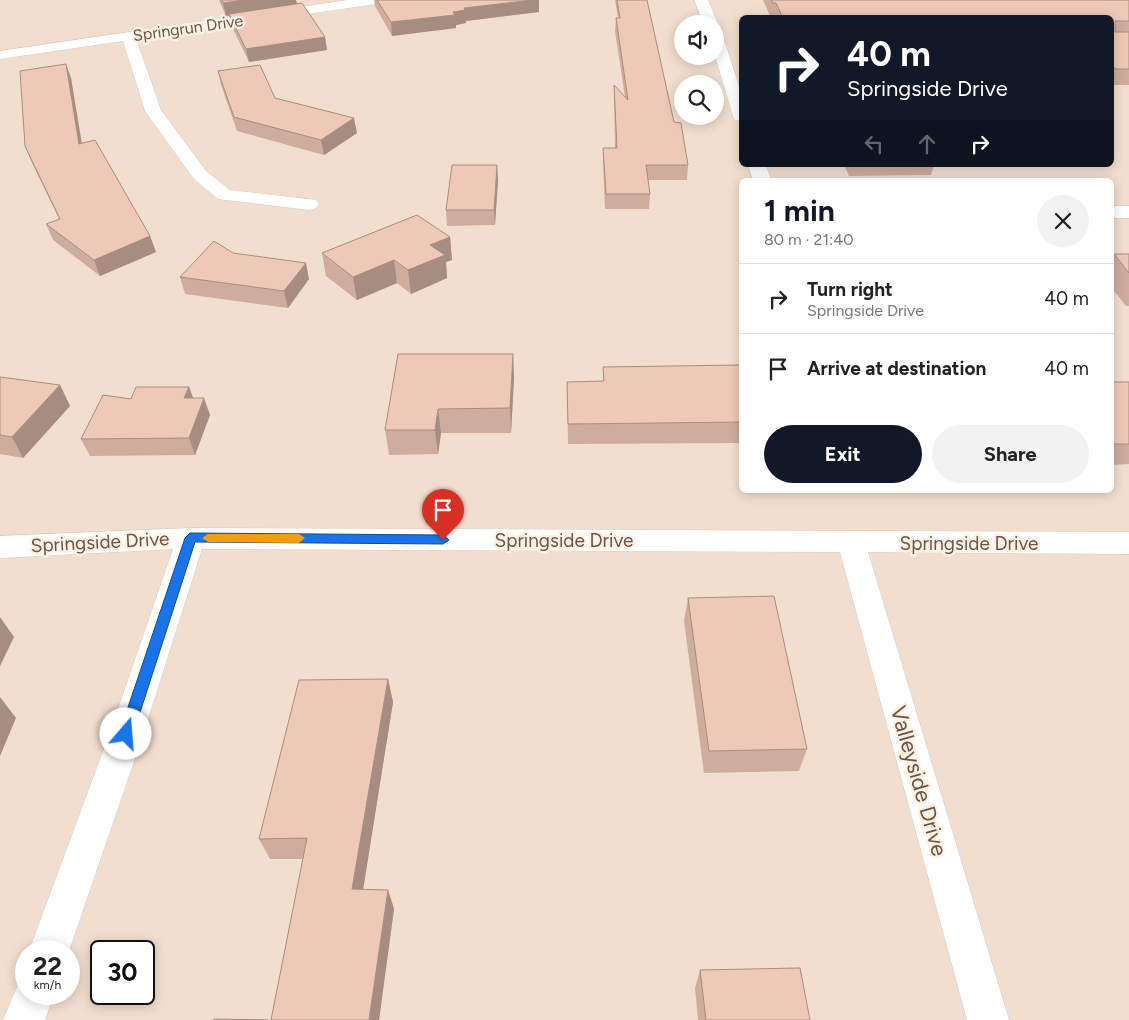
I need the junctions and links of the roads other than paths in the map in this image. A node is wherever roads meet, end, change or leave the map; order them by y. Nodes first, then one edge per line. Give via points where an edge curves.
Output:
1 (376, 0) edge
2 (702, 0) edge
3 (708, 15) edge
4 (128, 36) junction
5 (724, 47) edge
6 (0, 55) edge
7 (739, 108) edge
8 (308, 204) dead end
9 (1114, 212) edge
10 (1129, 212) edge
11 (190, 538) junction
12 (851, 542) junction
13 (1129, 543) edge
14 (0, 547) edge
15 (53, 940) edge
16 (30, 1005) edge
17 (24, 1020) edge
18 (988, 1020) edge

1 - 4 street, Springrun Drive
2 - 3 street
4 - 6 street, Springrun Drive
4 - 8 street via 153,111 200,175 224,195
5 - 7 street
9 - 10 street
11 - 12 street, Springside Drive
11 - 14 street, Springside Drive
11 - 15 street via 126,734
12 - 13 street, Springside Drive
12 - 18 street, Valleyside Drive
16 - 17 street

